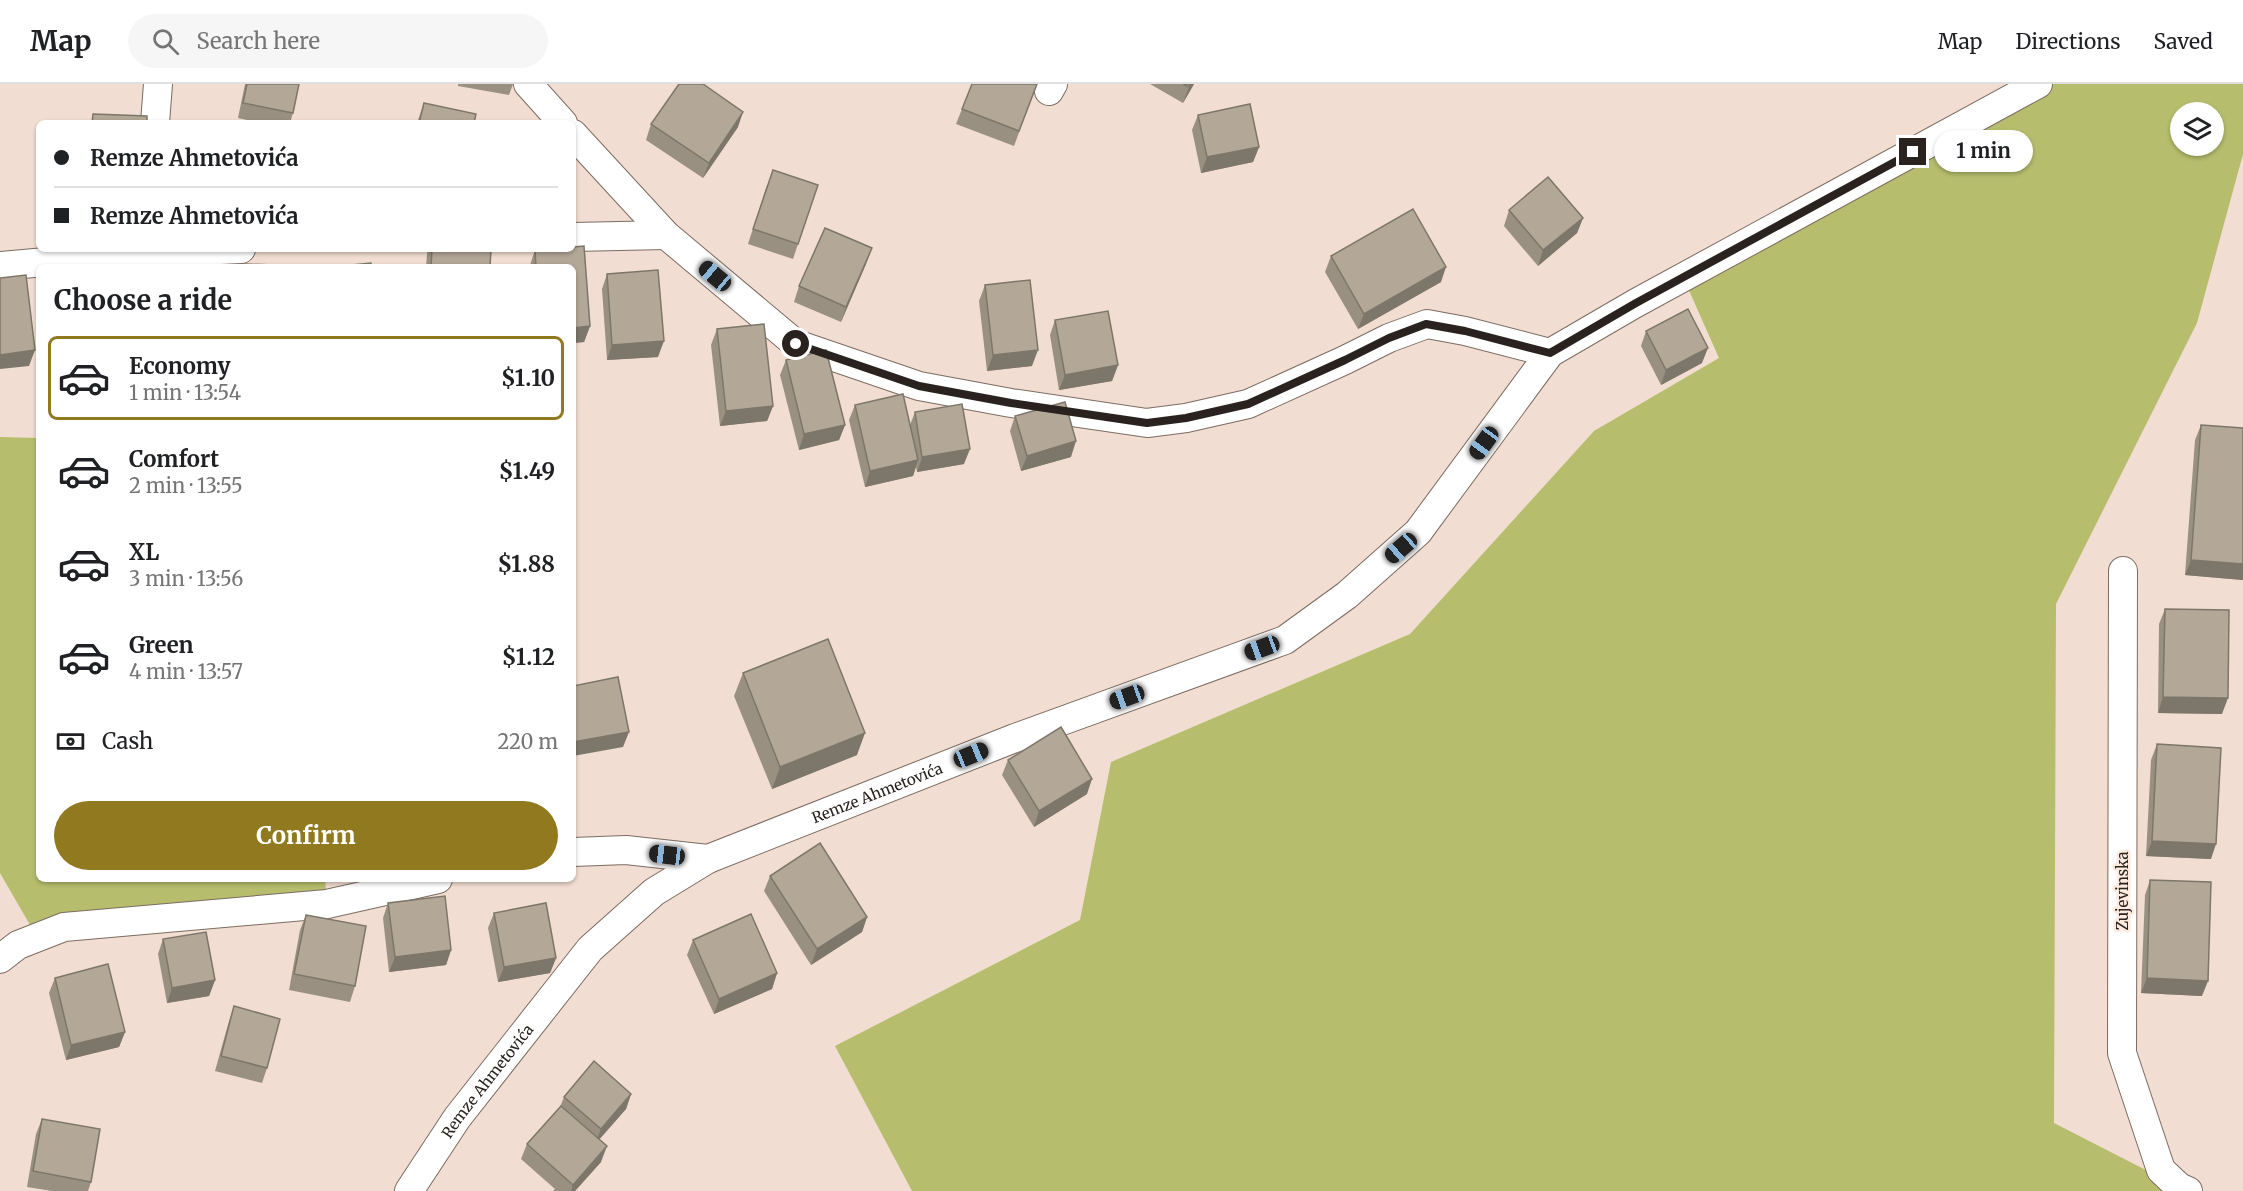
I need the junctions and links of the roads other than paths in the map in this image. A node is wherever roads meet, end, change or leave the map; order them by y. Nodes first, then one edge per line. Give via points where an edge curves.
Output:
1 (158, 84) edge
2 (528, 84) edge
3 (2038, 84) edge
4 (154, 120) edge
5 (560, 120) edge
6 (576, 137) edge
7 (666, 235) junction
8 (576, 237) edge
9 (127, 252) edge
10 (0, 266) edge
11 (1550, 353) junction
12 (2123, 572) dead end
13 (576, 852) edge
14 (708, 859) junction
15 (425, 882) edge
16 (0, 959) edge
17 (409, 1191) edge
18 (2188, 1191) edge

1 - 4 street
2 - 5 street
3 - 11 street, Remze Ahmetovića
6 - 7 street
7 - 8 street
7 - 11 street via 796,344 919,386 1147,423 1248,404 1426,324
9 - 10 street
11 - 14 street, Remze Ahmetovića via 1418,532 1347,595 1285,640 1015,738
12 - 18 street, Zujevinska via 2122,1053 2161,1170
13 - 14 street, Remze Ahmetovića via 626,850
14 - 17 street, Remze Ahmetovića via 654,892 590,949 457,1118
15 - 16 street via 327,904 64,927 18,945

